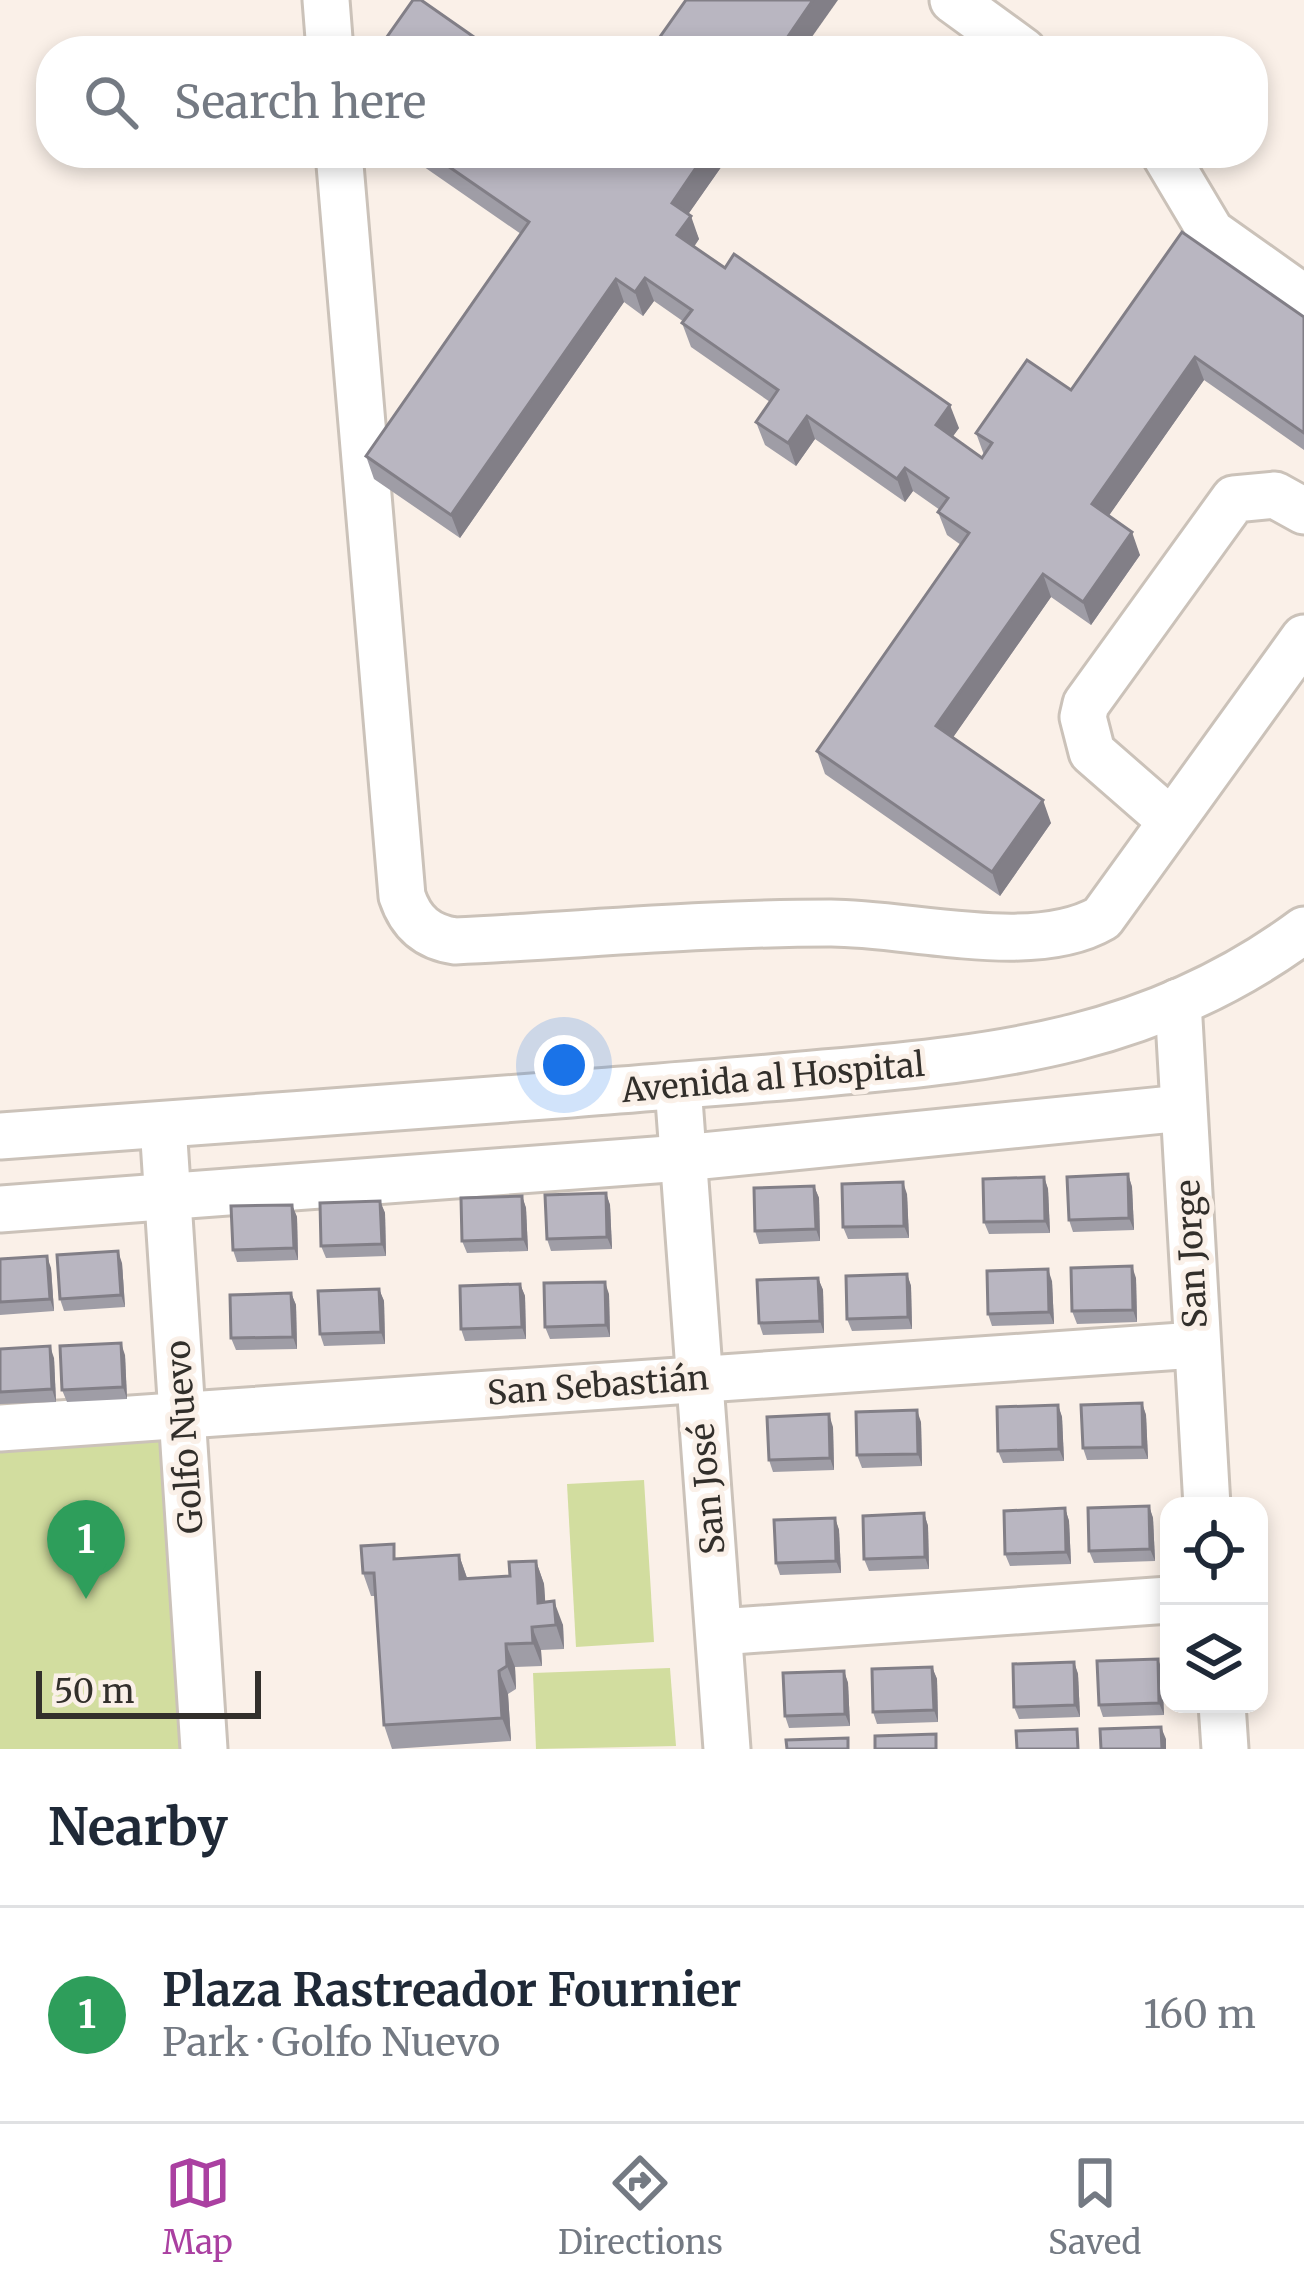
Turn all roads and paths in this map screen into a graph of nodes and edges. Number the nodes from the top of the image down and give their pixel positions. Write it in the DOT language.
graph roads {
  1 [pos="326,0"];
  2 [pos="952,0"];
  3 [pos="329,36"];
  4 [pos="1002,36"];
  5 [pos="339,168"];
  6 [pos="1173,168"];
  7 [pos="1304,298"];
  8 [pos="1304,511"];
  9 [pos="1304,638"];
  10 [pos="1172,821"];
  11 [pos="1304,930"];
  12 [pos="1178,1002"];
  13 [pos="678,1086"];
  14 [pos="1183,1108"];
  15 [pos="163,1125"];
  16 [pos="0,1136"];
  17 [pos="682,1158"];
  18 [pos="168,1197"];
  19 [pos="0,1209"];
  20 [pos="1196,1346"];
  21 [pos="698,1379"];
  22 [pos="183,1413"];
  23 [pos="0,1428"];
  24 [pos="1206,1497"];
  25 [pos="1160,1601"];
  26 [pos="718,1632"];
  27 [pos="1223,1713"];
  28 [pos="205,1749"];
  29 [pos="727,1749"];
  30 [pos="1225,1749"];
  1 -- 3 [label="street"];
  2 -- 4 [label="street"];
  5 -- 10 [label="street"];
  6 -- 7 [label="street"];
  8 -- 10 [label="street"];
  9 -- 10 [label="street"];
  11 -- 12 [label="street, Avenida al Hospital"];
  12 -- 13 [label="street, Avenida al Hospital"];
  12 -- 14 [label="street, San Jorge"];
  13 -- 15 [label="street, Avenida al Hospital"];
  13 -- 17 [label="street, San José"];
  14 -- 17 [label="street"];
  14 -- 20 [label="street, San Jorge"];
  15 -- 16 [label="street, Avenida al Hospital"];
  15 -- 18 [label="street, Golfo Nuevo"];
  17 -- 18 [label="street"];
  17 -- 21 [label="street, San José"];
  18 -- 19 [label="street"];
  18 -- 22 [label="street, Golfo Nuevo"];
  20 -- 21 [label="street, San Sebastián"];
  20 -- 24 [label="street, San Jorge"];
  21 -- 22 [label="street, San Sebastián"];
  21 -- 26 [label="street, San José"];
  22 -- 23 [label="street, San Sebastián"];
  22 -- 28 [label="street, Golfo Nuevo"];
  25 -- 26 [label="street"];
  26 -- 29 [label="street, San José"];
  27 -- 30 [label="street"];
}
